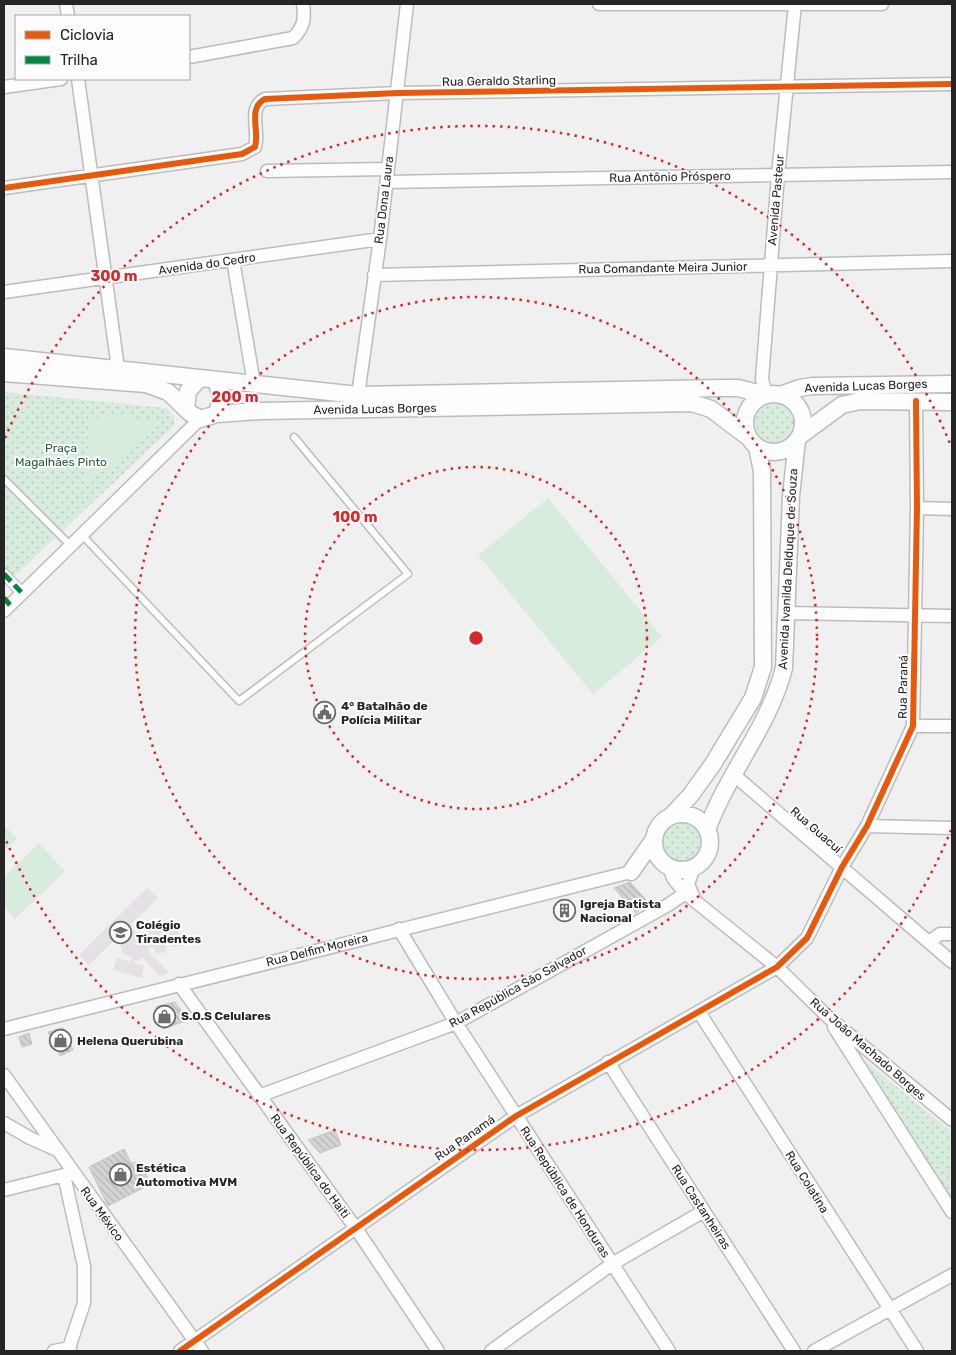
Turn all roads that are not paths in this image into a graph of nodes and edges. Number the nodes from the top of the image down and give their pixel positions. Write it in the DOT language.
graph roads {
  1 [pos="303,4"];
  2 [pos="407,4"];
  3 [pos="599,4"];
  4 [pos="795,4"];
  5 [pos="882,4"];
  6 [pos="190,58"];
  7 [pos="54,80"];
  8 [pos="78,80"];
  9 [pos="952,84"];
  10 [pos="4,87"];
  11 [pos="787,88"];
  12 [pos="398,93"];
  13 [pos="388,168"];
  14 [pos="267,171"];
  15 [pos="952,172"];
  16 [pos="92,174"];
  17 [pos="778,175"];
  18 [pos="387,182"];
  19 [pos="4,188"];
  20 [pos="380,239"];
  21 [pos="233,260"];
  22 [pos="952,261"];
  23 [pos="770,265"];
  24 [pos="374,275"];
  25 [pos="106,278"];
  26 [pos="4,292"];
  27 [pos="4,357"];
  28 [pos="118,368"];
  29 [pos="4,373"];
  30 [pos="208,379"];
  31 [pos="254,384"];
  32 [pos="952,384"];
  33 [pos="358,395"];
  34 [pos="773,395"];
  35 [pos="916,400"];
  36 [pos="952,402"];
  37 [pos="186,409"];
  38 [pos="217,414"];
  39 [pos="200,419"];
  40 [pos="294,437"];
  41 [pos="799,437"];
  42 [pos="753,442"];
  43 [pos="4,479"];
  44 [pos="918,508"];
  45 [pos="952,509"];
  46 [pos="82,535"];
  47 [pos="71,546"];
  48 [pos="4,574"];
  49 [pos="22,593"];
  50 [pos="6,605"];
  51 [pos="787,613"];
  52 [pos="915,615"];
  53 [pos="952,616"];
  54 [pos="913,726"];
  55 [pos="952,726"];
  56 [pos="734,774"];
  57 [pos="671,816"];
  58 [pos="866,826"];
  59 [pos="952,828"];
  60 [pos="707,830"];
  61 [pos="654,839"];
  62 [pos="668,866"];
  63 [pos="694,867"];
  64 [pos="842,867"];
  65 [pos="631,872"];
  66 [pos="690,894"];
  67 [pos="399,930"];
  68 [pos="952,934"];
  69 [pos="929,942"];
  70 [pos="952,962"];
  71 [pos="778,967"];
  72 [pos="179,984"];
  73 [pos="699,1012"];
  74 [pos="828,1017"];
  75 [pos="456,1023"];
  76 [pos="4,1029"];
  77 [pos="608,1062"];
  78 [pos="4,1075"];
  79 [pos="259,1096"];
  80 [pos="516,1116"];
  81 [pos="952,1120"];
  82 [pos="4,1123"];
  83 [pos="57,1150"];
  84 [pos="68,1174"];
  85 [pos="4,1190"];
  86 [pos="704,1211"];
  87 [pos="952,1212"];
  88 [pos="357,1230"];
  89 [pos="612,1264"];
  90 [pos="952,1275"];
  91 [pos="888,1309"];
  92 [pos="198,1346"];
  93 [pos="69,1350"];
  94 [pos="54,1351"];
  95 [pos="180,1351"];
  96 [pos="438,1351"];
  97 [pos="490,1351"];
  98 [pos="669,1351"];
  99 [pos="794,1351"];
  100 [pos="814,1351"];
  101 [pos="917,1351"];
  1 -- 6 [label="street"];
  2 -- 12 [label="street, Rua Dona Laura"];
  3 -- 4 [label="street"];
  4 -- 5 [label="street"];
  4 -- 11 [label="street, Avenida Pasteur"];
  7 -- 10 [label="street"];
  8 -- 16 [label="street"];
  9 -- 11 [label="street, Rua Geraldo Starling"];
  11 -- 12 [label="street, Rua Geraldo Starling"];
  11 -- 17 [label="street, Avenida Pasteur"];
  12 -- 13 [label="street, Rua Dona Laura"];
  12 -- 16 [label="street, Rua Geraldo Starling"];
  13 -- 14 [label="street"];
  13 -- 18 [label="street, Rua Dona Laura"];
  15 -- 17 [label="street, Rua Antônio Próspero"];
  16 -- 19 [label="street"];
  16 -- 25 [label="street"];
  17 -- 18 [label="street, Rua Antônio Próspero"];
  17 -- 23 [label="street, Avenida Pasteur"];
  18 -- 20 [label="street, Rua Dona Laura"];
  20 -- 21 [label="street, Avenida do Cedro"];
  20 -- 24 [label="street, Rua Dona Laura"];
  21 -- 25 [label="street, Avenida do Cedro"];
  21 -- 31 [label="street"];
  22 -- 23 [label="street, Rua Comandante Meira Junior"];
  23 -- 24 [label="street, Rua Comandante Meira Junior"];
  23 -- 34 [label="street, Avenida Pasteur"];
  24 -- 33 [label="street, Rua Dona Laura"];
  25 -- 26 [label="street, Avenida do Cedro"];
  25 -- 28 [label="street"];
  27 -- 28 [label="street, Avenida Lucas Borges"];
  28 -- 30 [label="street, Avenida Lucas Borges"];
  29 -- 37 [label="street"];
  30 -- 31 [label="street, Avenida Lucas Borges"];
  30 -- 37 [label="street"];
  30 -- 38 [label="street"];
  31 -- 33 [label="street, Avenida Lucas Borges"];
  32 -- 34 [label="street, Avenida Lucas Borges"];
  33 -- 34 [label="street, Avenida Lucas Borges"];
  34 -- 41 [label="street"];
  34 -- 42 [label="street"];
  35 -- 36 [label="street, Avenida Lucas Borges"];
  35 -- 41 [label="street, Avenida Lucas Borges"];
  35 -- 44 [label="street, Rua Paraná"];
  37 -- 39 [label="street"];
  38 -- 39 [label="street, Avenida Lucas Borges"];
  38 -- 42 [label="street, Avenida Lucas Borges"];
  39 -- 46 [label="street"];
  40 -- 46 [label="lane"];
  41 -- 42 [label="street"];
  41 -- 51 [label="street, Avenida Ivanilda Delduque de Souza"];
  42 -- 57 [label="street, Avenida Ivanilda Delduque de Souza"];
  43 -- 47 [label="lane"];
  44 -- 45 [label="street"];
  44 -- 52 [label="street, Rua Paraná"];
  46 -- 47 [label="street"];
  47 -- 49 [label="street"];
  48 -- 49 [label="street"];
  49 -- 50 [label="street"];
  51 -- 52 [label="street"];
  51 -- 56 [label="street, Avenida Ivanilda Delduque de Souza"];
  52 -- 53 [label="street"];
  52 -- 54 [label="street, Rua Paraná"];
  54 -- 55 [label="street"];
  54 -- 58 [label="street, Rua Paraná"];
  56 -- 60 [label="street, Avenida Ivanilda Delduque de Souza"];
  56 -- 64 [label="street, Rua Guacuí"];
  57 -- 60 [label="street"];
  57 -- 61 [label="street"];
  58 -- 59 [label="street"];
  58 -- 64 [label="street, Rua Paraná"];
  60 -- 63 [label="street"];
  61 -- 62 [label="street"];
  61 -- 65 [label="street"];
  62 -- 63 [label="street"];
  62 -- 65 [label="street"];
  62 -- 66 [label="street, Rua João Machado Borges"];
  63 -- 66 [label="street"];
  64 -- 69 [label="street, Rua Guacuí"];
  64 -- 71 [label="street, Rua Paraná"];
  65 -- 67 [label="street, Rua Delfim Moreira"];
  66 -- 71 [label="street, Rua João Machado Borges"];
  66 -- 75 [label="street, Rua República São Salvador"];
  67 -- 72 [label="street, Rua Delfim Moreira"];
  67 -- 75 [label="street, Rua República de Honduras"];
  68 -- 69 [label="street"];
  69 -- 70 [label="street, Rua Guacuí"];
  71 -- 73 [label="street, Rua Panamá"];
  71 -- 74 [label="street, Rua João Machado Borges"];
  72 -- 76 [label="street, Rua Delfim Moreira"];
  72 -- 79 [label="street, Rua República do Haiti"];
  73 -- 77 [label="street, Rua Panamá"];
  73 -- 91 [label="street, Rua Colatina"];
  74 -- 81 [label="street, Rua João Machado Borges"];
  74 -- 87 [label="street"];
  75 -- 79 [label="street, Rua República São Salvador"];
  75 -- 80 [label="street, Rua República de Honduras"];
  77 -- 80 [label="street, Rua Panamá"];
  77 -- 86 [label="street, Rua Castanheiras"];
  78 -- 83 [label="street, Rua México"];
  79 -- 88 [label="street, Rua República do Haiti"];
  80 -- 88 [label="street, Rua Panamá"];
  80 -- 89 [label="street, Rua República de Honduras"];
  82 -- 83 [label="street"];
  83 -- 84 [label="street, Rua México"];
  84 -- 85 [label="street"];
  84 -- 92 [label="street, Rua México"];
  84 -- 93 [label="street"];
  86 -- 89 [label="street"];
  86 -- 99 [label="street, Rua Castanheiras"];
  88 -- 92 [label="street, Rua Panamá"];
  88 -- 96 [label="street, Rua República do Haiti"];
  89 -- 97 [label="street"];
  89 -- 98 [label="street, Rua República de Honduras"];
  90 -- 91 [label="street"];
  91 -- 100 [label="street"];
  91 -- 101 [label="street, Rua Colatina"];
  92 -- 95 [label="street, Rua Panamá"];
  93 -- 94 [label="street"];
}
